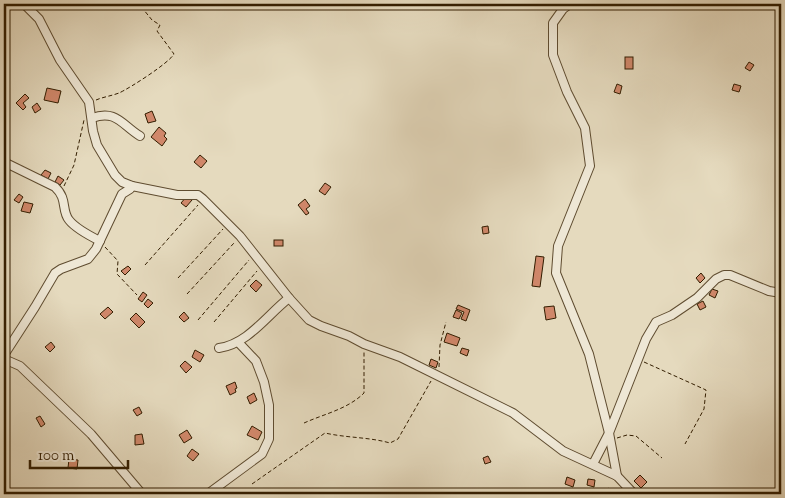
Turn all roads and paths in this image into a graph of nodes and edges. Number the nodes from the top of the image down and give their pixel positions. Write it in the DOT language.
graph roads {
  1 [pos="24,4"];
  2 [pos="139,4"];
  3 [pos="570,4"];
  4 [pos="89,102"];
  5 [pos="88,119"];
  6 [pos="140,136"];
  7 [pos="4,162"];
  8 [pos="132,186"];
  9 [pos="61,192"];
  10 [pos="203,199"];
  11 [pos="227,224"];
  12 [pos="240,236"];
  13 [pos="100,241"];
  14 [pos="255,254"];
  15 [pos="262,264"];
  16 [pos="145,265"];
  17 [pos="178,278"];
  18 [pos="781,293"];
  19 [pos="187,294"];
  20 [pos="137,295"];
  21 [pos="289,298"];
  22 [pos="198,320"];
  23 [pos="214,322"];
  24 [pos="446,322"];
  25 [pos="238,342"];
  26 [pos="364,344"];
  27 [pos="219,348"];
  28 [pos="4,357"];
  29 [pos="639,360"];
  30 [pos="437,375"];
  31 [pos="304,423"];
  32 [pos="610,437"];
  33 [pos="685,444"];
  34 [pos="662,458"];
  35 [pos="593,464"];
  36 [pos="617,476"];
  37 [pos="252,484"];
  38 [pos="142,494"];
  39 [pos="209,494"];
  40 [pos="634,494"];
  1 -- 4 [label="street"];
  2 -- 4 [label="path"];
  3 -- 32 [label="street"];
  4 -- 5 [label="street"];
  5 -- 6 [label="street"];
  5 -- 8 [label="street"];
  5 -- 9 [label="path"];
  7 -- 9 [label="street"];
  8 -- 10 [label="street"];
  8 -- 13 [label="street"];
  9 -- 13 [label="street"];
  10 -- 11 [label="street"];
  10 -- 16 [label="path"];
  11 -- 12 [label="street"];
  11 -- 17 [label="path"];
  12 -- 14 [label="street"];
  12 -- 19 [label="path"];
  13 -- 20 [label="path"];
  13 -- 28 [label="street"];
  14 -- 15 [label="street"];
  14 -- 22 [label="path"];
  15 -- 21 [label="street"];
  15 -- 23 [label="path"];
  18 -- 29 [label="street"];
  21 -- 25 [label="street"];
  21 -- 26 [label="street"];
  24 -- 30 [label="path"];
  25 -- 27 [label="street"];
  25 -- 39 [label="street"];
  26 -- 30 [label="street"];
  26 -- 31 [label="path"];
  28 -- 38 [label="street"];
  29 -- 32 [label="street"];
  29 -- 33 [label="path"];
  30 -- 35 [label="street"];
  30 -- 37 [label="path"];
  32 -- 34 [label="path"];
  32 -- 35 [label="street"];
  32 -- 36 [label="street"];
  35 -- 36 [label="street"];
  36 -- 40 [label="street"];
}
